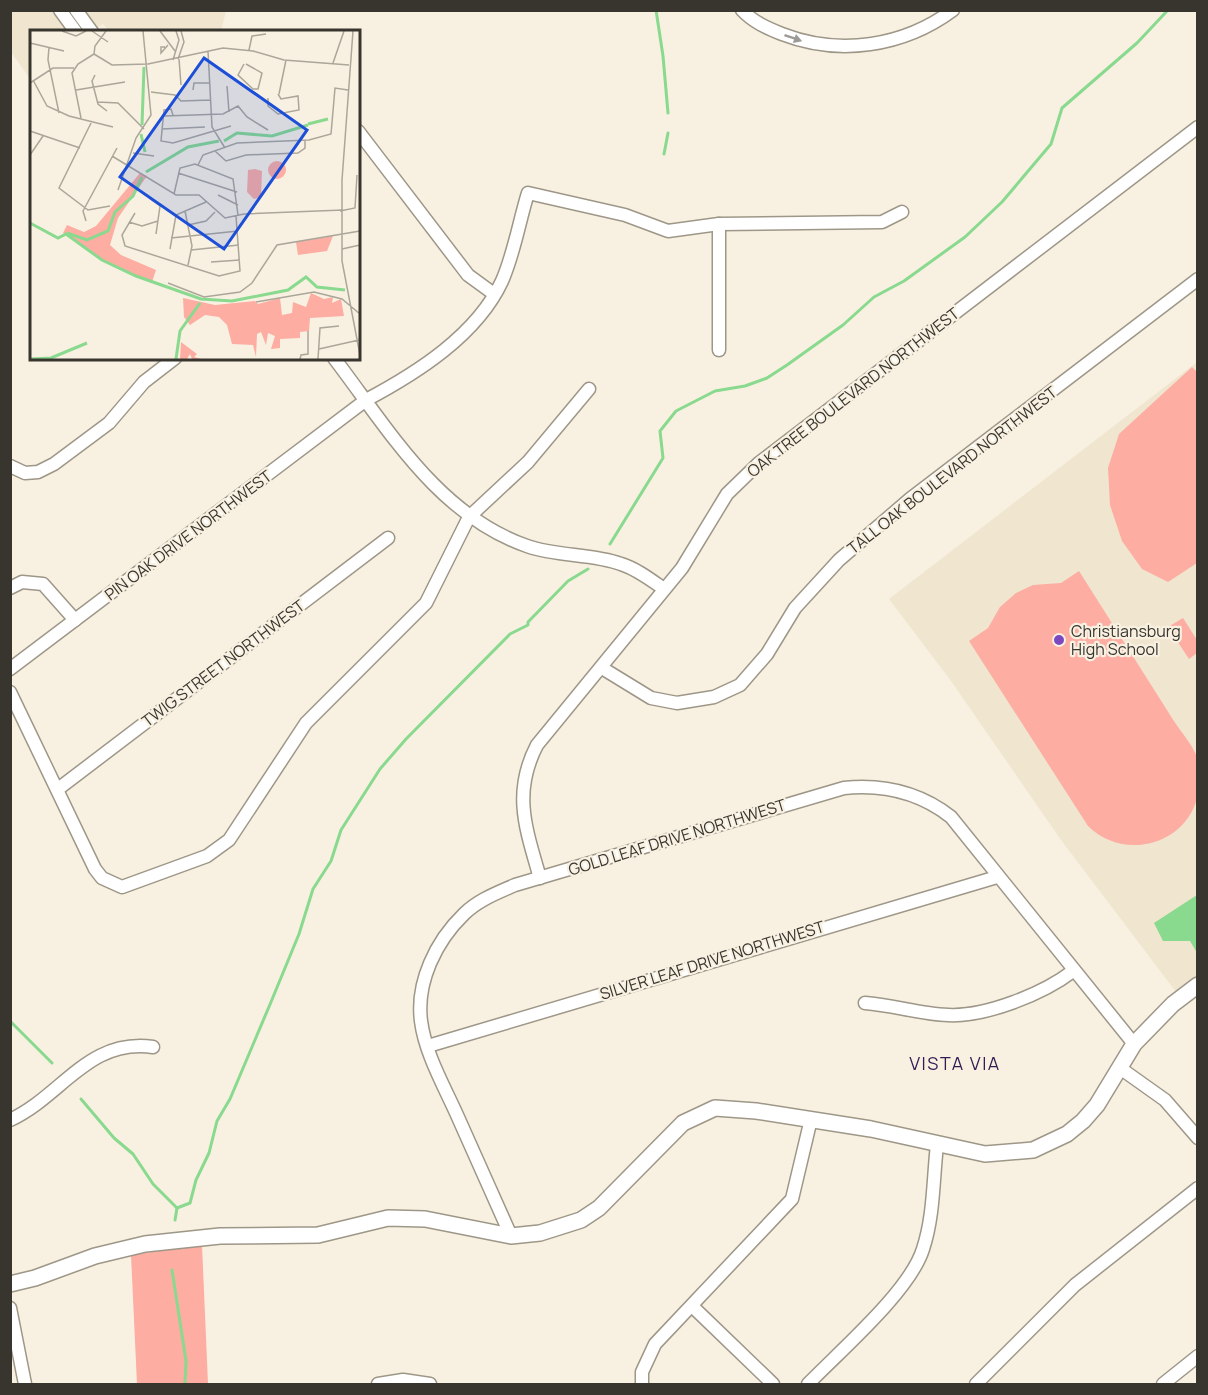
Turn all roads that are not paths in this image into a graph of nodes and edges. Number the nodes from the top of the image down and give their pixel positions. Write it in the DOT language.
graph roads {
  1 [pos="60,10"];
  2 [pos="76,10"];
  3 [pos="742,10"];
  4 [pos="953,10"];
  5 [pos="75,30"];
  6 [pos="91,30"];
  7 [pos="1197,127"];
  8 [pos="360,134"];
  9 [pos="902,212"];
  10 [pos="719,224"];
  11 [pos="1197,279"];
  12 [pos="494,294"];
  13 [pos="718,350"];
  14 [pos="172,360"];
  15 [pos="336,360"];
  16 [pos="589,389"];
  17 [pos="366,400"];
  18 [pos="10,466"];
  19 [pos="469,517"];
  20 [pos="388,538"];
  21 [pos="10,588"];
  22 [pos="664,589"];
  23 [pos="75,620"];
  24 [pos="10,669"];
  25 [pos="602,669"];
  26 [pos="10,692"];
  27 [pos="58,789"];
  28 [pos="997,876"];
  29 [pos="540,878"];
  30 [pos="1073,971"];
  31 [pos="1197,985"];
  32 [pos="865,1003"];
  33 [pos="1134,1044"];
  34 [pos="428,1046"];
  35 [pos="153,1047"];
  36 [pos="1120,1068"];
  37 [pos="811,1119"];
  38 [pos="10,1120"];
  39 [pos="1197,1138"];
  40 [pos="937,1145"];
  41 [pos="1197,1188"];
  42 [pos="511,1236"];
  43 [pos="10,1284"];
  44 [pos="692,1306"];
  45 [pos="10,1308"];
  46 [pos="1197,1356"];
  47 [pos="25,1384"];
  48 [pos="378,1384"];
  49 [pos="430,1384"];
  50 [pos="642,1384"];
  51 [pos="773,1384"];
  52 [pos="808,1384"];
  53 [pos="976,1384"];
  54 [pos="1163,1384"];
  1 -- 5 [label="street"];
  2 -- 6 [label="street"];
  3 -- 4 [label="street, one-way"];
  7 -- 22 [label="street, OAK TREE BOULEVARD NORTHWEST"];
  8 -- 12 [label="street"];
  9 -- 10 [label="street"];
  10 -- 12 [label="street, PIN OAK DRIVE NORTHWEST"];
  10 -- 13 [label="street"];
  11 -- 25 [label="street, TALL OAK BOULEVARD NORTHWEST"];
  12 -- 17 [label="street, PIN OAK DRIVE NORTHWEST"];
  14 -- 18 [label="street"];
  15 -- 17 [label="street"];
  16 -- 19 [label="street"];
  17 -- 19 [label="street"];
  17 -- 23 [label="street, PIN OAK DRIVE NORTHWEST"];
  19 -- 22 [label="street"];
  19 -- 27 [label="street"];
  20 -- 27 [label="street, TWIG STREET NORTHWEST"];
  21 -- 23 [label="street"];
  22 -- 25 [label="street, OAK TREE BOULEVARD NORTHWEST"];
  23 -- 24 [label="street, PIN OAK DRIVE NORTHWEST"];
  25 -- 29 [label="street, OAK TREE BOULEVARD NORTHWEST"];
  26 -- 27 [label="street"];
  28 -- 29 [label="street, GOLD LEAF DRIVE NORTHWEST"];
  28 -- 30 [label="street, GOLD LEAF DRIVE NORTHWEST"];
  28 -- 34 [label="street, SILVER LEAF DRIVE NORTHWEST"];
  29 -- 34 [label="street, GOLD LEAF DRIVE NORTHWEST"];
  30 -- 32 [label="street"];
  30 -- 33 [label="street, GOLD LEAF DRIVE NORTHWEST"];
  31 -- 33 [label="street"];
  33 -- 36 [label="street"];
  34 -- 42 [label="street, GOLD LEAF DRIVE NORTHWEST"];
  35 -- 38 [label="street"];
  36 -- 39 [label="street"];
  36 -- 40 [label="street"];
  37 -- 40 [label="street"];
  37 -- 42 [label="street"];
  37 -- 44 [label="street"];
  40 -- 52 [label="street"];
  41 -- 53 [label="street"];
  42 -- 43 [label="street"];
  44 -- 50 [label="street"];
  44 -- 51 [label="street"];
  45 -- 47 [label="street"];
  46 -- 54 [label="street"];
  48 -- 49 [label="street"];
}
